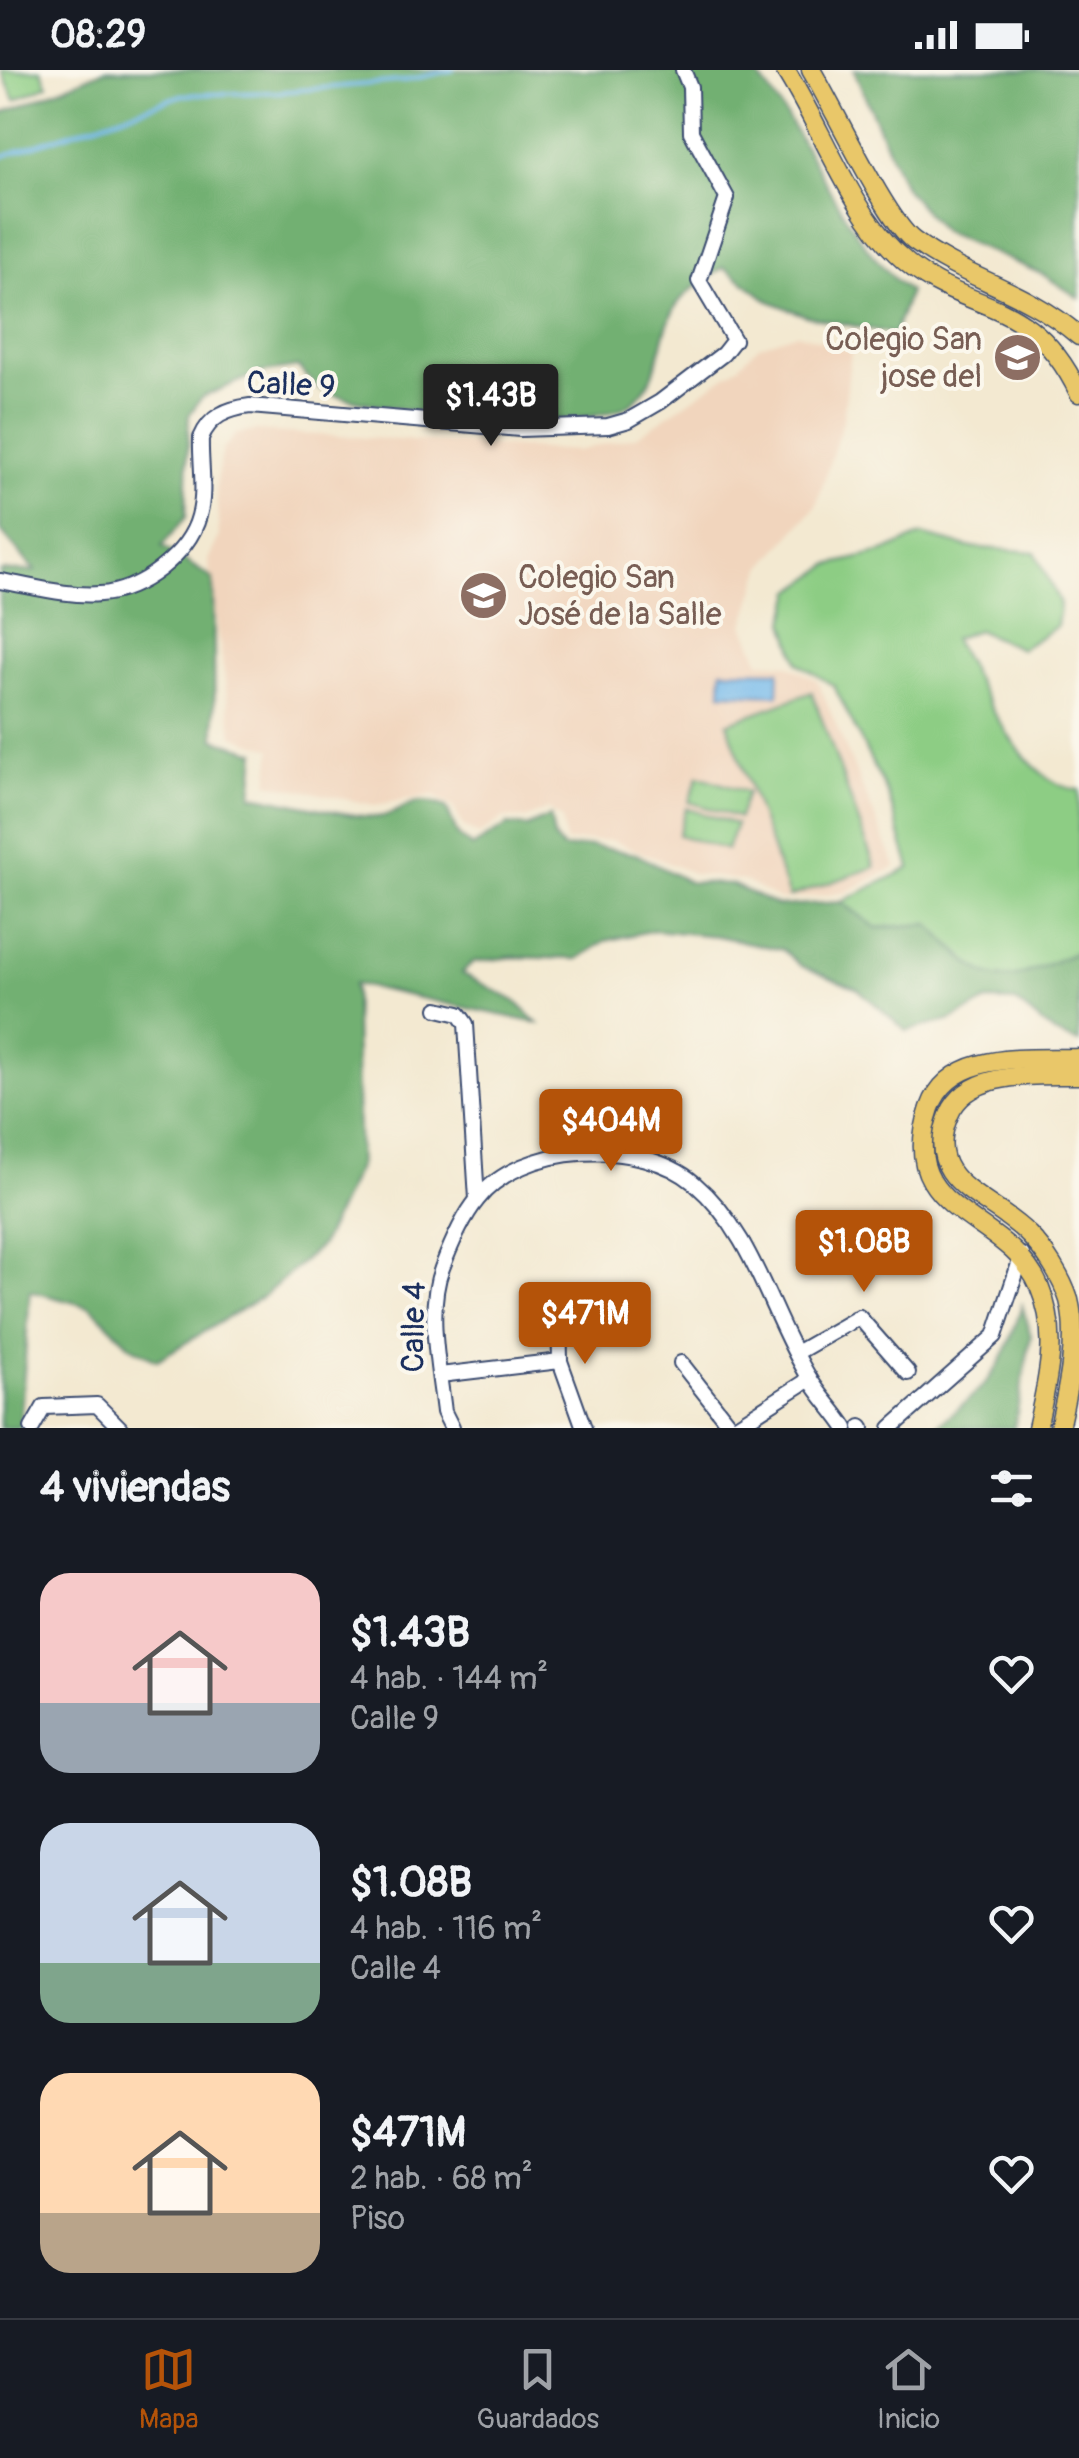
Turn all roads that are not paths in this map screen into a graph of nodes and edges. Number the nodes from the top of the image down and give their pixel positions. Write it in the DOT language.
graph roads {
  1 [pos="683,70"];
  2 [pos="785,70"];
  3 [pos="811,70"];
  4 [pos="1079,336"];
  5 [pos="1079,393"];
  6 [pos="0,582"];
  7 [pos="438,1008"];
  8 [pos="1079,1058"];
  9 [pos="1079,1075"];
  10 [pos="477,1199"];
  11 [pos="1022,1255"];
  12 [pos="559,1312"];
  13 [pos="796,1353"];
  14 [pos="560,1360"];
  15 [pos="681,1363"];
  16 [pos="908,1373"];
  17 [pos="440,1376"];
  18 [pos="810,1379"];
  19 [pos="1074,1389"];
  20 [pos="856,1427"];
  21 [pos="32,1428"];
  22 [pos="120,1428"];
  23 [pos="452,1428"];
  24 [pos="584,1428"];
  25 [pos="732,1428"];
  26 [pos="891,1428"];
  27 [pos="1037,1428"];
  28 [pos="1059,1428"];
  1 -- 6 [label="street, Calle 9"];
  2 -- 5 [label="main road"];
  3 -- 4 [label="main road"];
  7 -- 10 [label="street"];
  8 -- 11 [label="main road"];
  9 -- 19 [label="main road"];
  10 -- 13 [label="street, Calle 4"];
  10 -- 17 [label="street, Calle 4"];
  11 -- 26 [label="street"];
  11 -- 27 [label="main road"];
  12 -- 14 [label="street"];
  13 -- 16 [label="street"];
  13 -- 18 [label="street, Calle 4"];
  14 -- 17 [label="street"];
  14 -- 24 [label="street"];
  15 -- 25 [label="street"];
  17 -- 23 [label="street, Calle 4"];
  18 -- 20 [label="street, Calle 4"];
  18 -- 25 [label="street"];
  19 -- 28 [label="main road"];
  21 -- 22 [label="street"];
}
